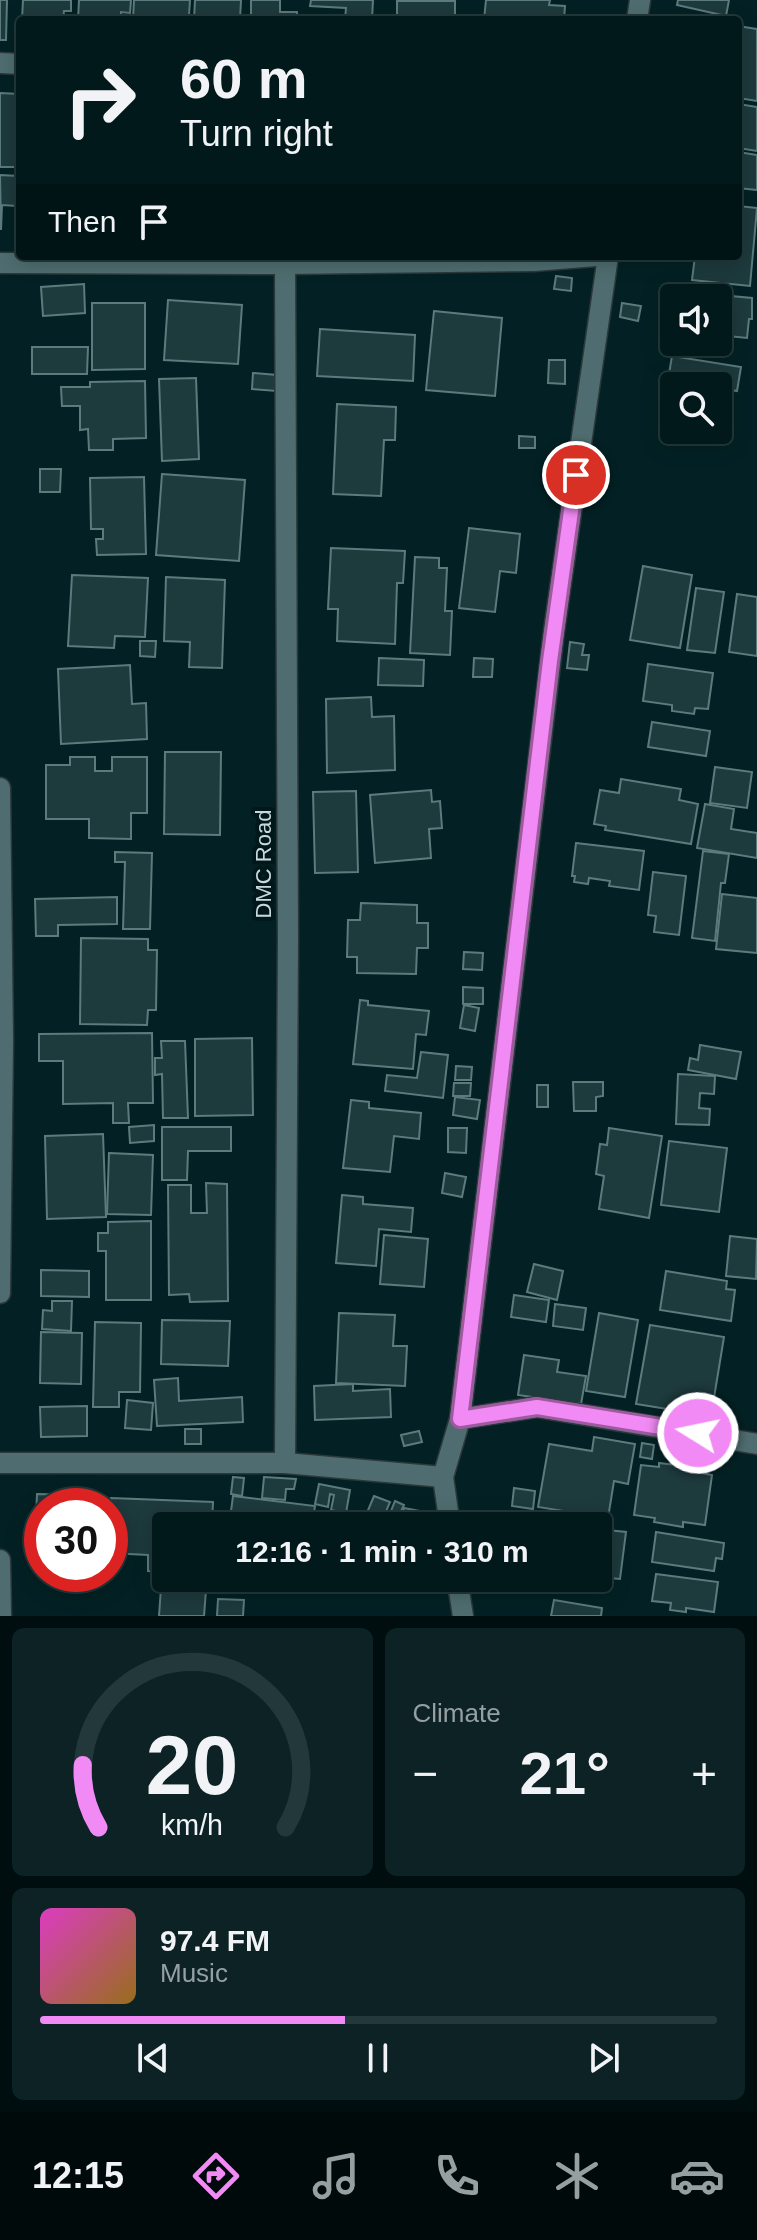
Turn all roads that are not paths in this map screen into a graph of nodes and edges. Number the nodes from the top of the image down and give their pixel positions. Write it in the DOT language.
graph roads {
  1 [pos="546,260"];
  2 [pos="607,260"];
  3 [pos="0,263"];
  4 [pos="285,264"];
  5 [pos="0,788"];
  6 [pos="0,1293"];
  7 [pos="460,1419"];
  8 [pos="757,1444"];
  9 [pos="0,1463"];
  10 [pos="285,1463"];
  11 [pos="443,1477"];
  12 [pos="448,1512"];
  13 [pos="0,1560"];
  14 [pos="459,1592"];
  15 [pos="1,1616"];
  16 [pos="463,1616"];
  1 -- 4 [label="street"];
  2 -- 7 [label="street"];
  3 -- 4 [label="street"];
  4 -- 10 [label="street, DMC Road"];
  5 -- 6 [label="street"];
  7 -- 8 [label="street"];
  7 -- 11 [label="street"];
  9 -- 10 [label="street"];
  10 -- 11 [label="street"];
  11 -- 12 [label="street"];
  13 -- 15 [label="street"];
  14 -- 16 [label="street"];
}
